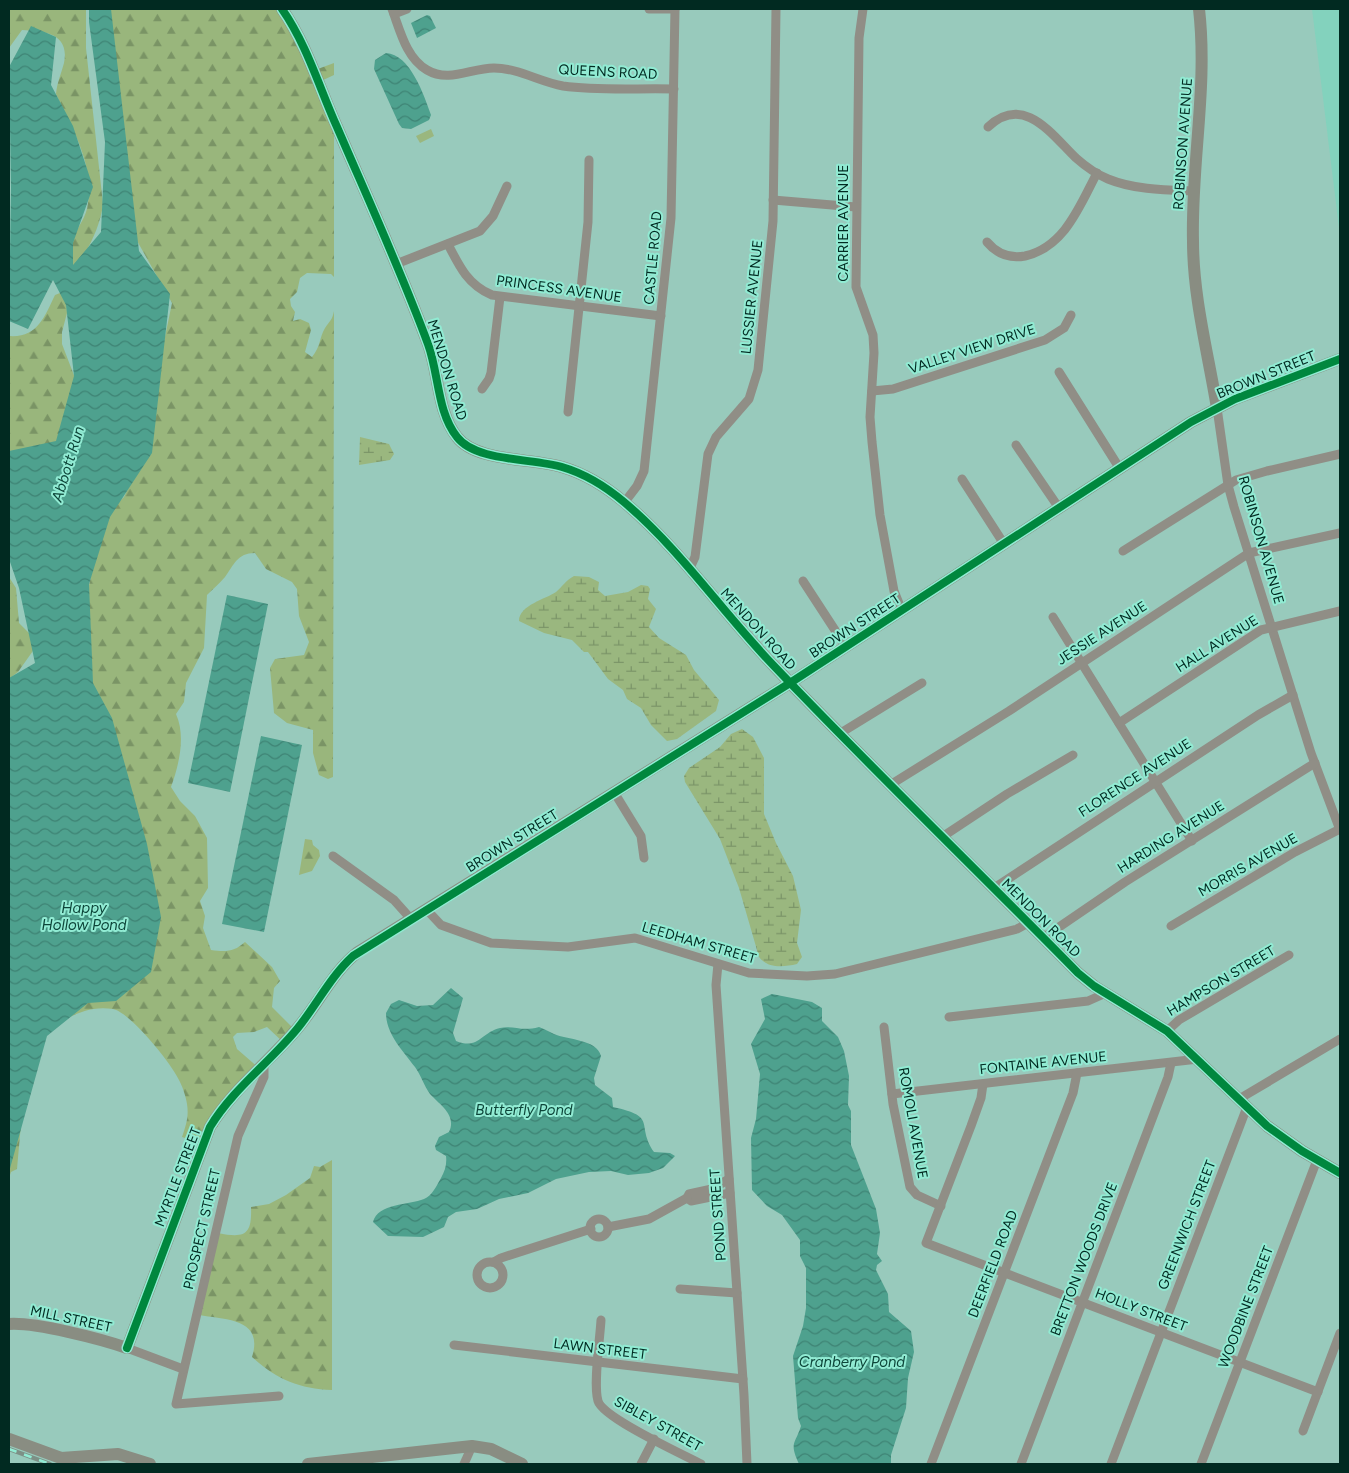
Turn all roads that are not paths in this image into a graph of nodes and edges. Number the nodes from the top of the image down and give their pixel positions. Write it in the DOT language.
graph roads {
  1 [pos="282,9"];
  2 [pos="407,9"];
  3 [pos="649,9"];
  4 [pos="675,9"];
  5 [pos="776,9"];
  6 [pos="863,9"];
  7 [pos="1199,9"];
  8 [pos="393,11"];
  9 [pos="674,89"];
  10 [pos="988,128"];
  11 [pos="589,160"];
  12 [pos="1097,173"];
  13 [pos="507,186"];
  14 [pos="1195,191"];
  15 [pos="773,200"];
  16 [pos="856,207"];
  17 [pos="987,242"];
  18 [pos="448,244"];
  19 [pos="396,264"];
  20 [pos="500,298"];
  21 [pos="579,307"];
  22 [pos="1071,315"];
  23 [pos="661,316"];
  24 [pos="1340,359"];
  25 [pos="1059,372"];
  26 [pos="482,389"];
  27 [pos="872,391"];
  28 [pos="1217,408"];
  29 [pos="568,412"];
  30 [pos="1016,445"];
  31 [pos="1340,454"];
  32 [pos="1120,469"];
  33 [pos="962,480"];
  34 [pos="1228,485"];
  35 [pos="624,503"];
  36 [pos="1059,508"];
  37 [pos="1340,533"];
  38 [pos="1004,544"];
  39 [pos="1123,551"];
  40 [pos="1249,553"];
  41 [pos="689,570"];
  42 [pos="803,581"];
  43 [pos="902,611"];
  44 [pos="1340,611"];
  45 [pos="1053,617"];
  46 [pos="1271,627"];
  47 [pos="846,647"];
  48 [pos="1080,663"];
  49 [pos="790,683"];
  50 [pos="922,683"];
  51 [pos="1293,695"];
  52 [pos="1119,723"];
  53 [pos="839,734"];
  54 [pos="1073,755"];
  55 [pos="1315,763"];
  56 [pos="1157,781"];
  57 [pos="890,785"];
  58 [pos="614,792"];
  59 [pos="1340,829"];
  60 [pos="942,837"];
  61 [pos="1192,841"];
  62 [pos="333,856"];
  63 [pos="644,858"];
  64 [pos="994,888"];
  65 [pos="426,909"];
  66 [pos="411,919"];
  67 [pos="1028,923"];
  68 [pos="1171,926"];
  69 [pos="1043,938"];
  70 [pos="1290,954"];
  71 [pos="718,964"];
  72 [pos="326,990"];
  73 [pos="1106,993"];
  74 [pos="949,1017"];
  75 [pos="884,1027"];
  76 [pos="1167,1031"];
  77 [pos="1340,1039"];
  78 [pos="1198,1059"];
  79 [pos="264,1063"];
  80 [pos="1171,1063"];
  81 [pos="1077,1073"];
  82 [pos="983,1084"];
  83 [pos="892,1094"];
  84 [pos="1243,1103"];
  85 [pos="1317,1160"];
  86 [pos="1340,1172"];
  87 [pos="729,1179"];
  88 [pos="730,1192"];
  89 [pos="687,1198"];
  90 [pos="940,1206"];
  91 [pos="494,1262"];
  92 [pos="1004,1273"];
  93 [pos="680,1289"];
  94 [pos="737,1293"];
  95 [pos="1083,1302"];
  96 [pos="601,1320"];
  97 [pos="9,1324"];
  98 [pos="1161,1332"];
  99 [pos="1340,1332"];
  100 [pos="454,1345"];
  101 [pos="127,1348"];
  102 [pos="1240,1362"];
  103 [pos="598,1363"];
  104 [pos="183,1369"];
  105 [pos="743,1379"];
  106 [pos="1318,1392"];
  107 [pos="279,1396"];
  108 [pos="1303,1432"];
  109 [pos="654,1439"];
  110 [pos="9,1440"];
  111 [pos="472,1446"];
  112 [pos="150,1464"];
  113 [pos="308,1464"];
  114 [pos="464,1464"];
  115 [pos="522,1464"];
  116 [pos="641,1464"];
  117 [pos="701,1464"];
  118 [pos="747,1464"];
  119 [pos="931,1464"];
  120 [pos="1021,1464"];
  121 [pos="1111,1464"];
  122 [pos="1201,1464"];
  1 -- 19 [label="street, MENDON ROAD"];
  2 -- 8 [label="street"];
  3 -- 4 [label="street"];
  4 -- 9 [label="street, CASTLE ROAD"];
  5 -- 15 [label="street, LUSSIER AVENUE"];
  6 -- 16 [label="street, CARRIER AVENUE"];
  7 -- 14 [label="street, ROBINSON AVENUE"];
  8 -- 9 [label="street, QUEENS ROAD"];
  9 -- 23 [label="street, CASTLE ROAD"];
  10 -- 12 [label="street"];
  11 -- 21 [label="street"];
  12 -- 14 [label="street"];
  12 -- 17 [label="street"];
  13 -- 18 [label="street"];
  14 -- 28 [label="street, ROBINSON AVENUE"];
  15 -- 16 [label="street"];
  15 -- 41 [label="street, LUSSIER AVENUE"];
  16 -- 27 [label="street, CARRIER AVENUE"];
  18 -- 19 [label="street"];
  18 -- 20 [label="street, PRINCESS AVENUE"];
  19 -- 35 [label="street, MENDON ROAD"];
  20 -- 21 [label="street, PRINCESS AVENUE"];
  20 -- 26 [label="street"];
  21 -- 23 [label="street, PRINCESS AVENUE"];
  21 -- 29 [label="street"];
  22 -- 27 [label="street, VALLEY VIEW DRIVE"];
  23 -- 35 [label="street, CASTLE ROAD"];
  24 -- 28 [label="street, BROWN STREET"];
  25 -- 32 [label="street"];
  27 -- 43 [label="street, CARRIER AVENUE"];
  28 -- 32 [label="street, BROWN STREET"];
  28 -- 34 [label="street, ROBINSON AVENUE"];
  30 -- 36 [label="street"];
  31 -- 34 [label="street"];
  32 -- 36 [label="street, BROWN STREET"];
  33 -- 38 [label="street"];
  34 -- 39 [label="street"];
  34 -- 40 [label="street, ROBINSON AVENUE"];
  35 -- 41 [label="street, MENDON ROAD"];
  36 -- 38 [label="street, BROWN STREET"];
  37 -- 40 [label="street, JESSIE AVENUE"];
  38 -- 43 [label="street, BROWN STREET"];
  40 -- 46 [label="street, ROBINSON AVENUE"];
  40 -- 48 [label="street, JESSIE AVENUE"];
  41 -- 49 [label="street, MENDON ROAD"];
  42 -- 47 [label="street"];
  43 -- 47 [label="street, BROWN STREET"];
  44 -- 46 [label="street, HALL AVENUE"];
  45 -- 48 [label="street"];
  46 -- 51 [label="street, ROBINSON AVENUE"];
  46 -- 52 [label="street, HALL AVENUE"];
  47 -- 49 [label="street, BROWN STREET"];
  48 -- 52 [label="street"];
  48 -- 57 [label="street, JESSIE AVENUE"];
  49 -- 53 [label="street, MENDON ROAD"];
  49 -- 58 [label="street, BROWN STREET"];
  50 -- 53 [label="street"];
  51 -- 55 [label="street, ROBINSON AVENUE"];
  51 -- 56 [label="street, FLORENCE AVENUE"];
  52 -- 56 [label="street"];
  53 -- 57 [label="street, MENDON ROAD"];
  54 -- 60 [label="street"];
  55 -- 59 [label="street, ROBINSON AVENUE"];
  55 -- 61 [label="street, HARDING AVENUE"];
  56 -- 61 [label="street"];
  56 -- 64 [label="street, FLORENCE AVENUE"];
  57 -- 60 [label="street, MENDON ROAD"];
  58 -- 63 [label="street"];
  58 -- 65 [label="street, BROWN STREET"];
  59 -- 68 [label="street, MORRIS AVENUE"];
  60 -- 64 [label="street, MENDON ROAD"];
  61 -- 69 [label="street, HARDING AVENUE"];
  62 -- 66 [label="street"];
  64 -- 67 [label="street, MENDON ROAD"];
  65 -- 66 [label="street, BROWN STREET"];
  65 -- 71 [label="street, LEEDHAM STREET"];
  66 -- 72 [label="street, BROWN STREET"];
  67 -- 69 [label="street, MENDON ROAD"];
  67 -- 71 [label="street, LEEDHAM STREET"];
  69 -- 73 [label="street, MENDON ROAD"];
  70 -- 76 [label="street, HAMPSON STREET"];
  71 -- 87 [label="street, POND STREET"];
  72 -- 79 [label="street, MYRTLE STREET"];
  73 -- 74 [label="street"];
  73 -- 76 [label="street, MENDON ROAD"];
  75 -- 83 [label="street, ROMOLI AVENUE"];
  76 -- 78 [label="street, MENDON ROAD"];
  77 -- 84 [label="street"];
  78 -- 80 [label="street, FONTAINE AVENUE"];
  78 -- 84 [label="street, MENDON ROAD"];
  79 -- 101 [label="street, MYRTLE STREET"];
  79 -- 104 [label="street, PROSPECT STREET"];
  80 -- 81 [label="street, FONTAINE AVENUE"];
  80 -- 95 [label="street, BRETTON WOODS DRIVE"];
  81 -- 82 [label="street, FONTAINE AVENUE"];
  81 -- 92 [label="street, DEERFIELD ROAD"];
  82 -- 83 [label="street, FONTAINE AVENUE"];
  82 -- 90 [label="street"];
  83 -- 90 [label="street, ROMOLI AVENUE"];
  84 -- 85 [label="street, MENDON ROAD"];
  84 -- 98 [label="street, GREENWICH STREET"];
  85 -- 86 [label="street, MENDON ROAD"];
  85 -- 102 [label="street, WOODBINE STREET"];
  87 -- 88 [label="street, POND STREET"];
  87 -- 89 [label="street"];
  88 -- 89 [label="street"];
  88 -- 94 [label="street, POND STREET"];
  89 -- 91 [label="street"];
  90 -- 92 [label="street, HOLLY STREET"];
  92 -- 95 [label="street, HOLLY STREET"];
  92 -- 119 [label="street, DEERFIELD ROAD"];
  93 -- 94 [label="street"];
  94 -- 105 [label="street, POND STREET"];
  95 -- 98 [label="street, HOLLY STREET"];
  95 -- 120 [label="street, BRETTON WOODS DRIVE"];
  96 -- 103 [label="street, SIBLEY STREET"];
  97 -- 101 [label="street, MILL STREET"];
  98 -- 102 [label="street, HOLLY STREET"];
  98 -- 121 [label="street, GREENWICH STREET"];
  99 -- 106 [label="street"];
  100 -- 103 [label="street, LAWN STREET"];
  101 -- 104 [label="street, MILL STREET"];
  102 -- 106 [label="street, HOLLY STREET"];
  102 -- 122 [label="street, WOODBINE STREET"];
  103 -- 105 [label="street, LAWN STREET"];
  103 -- 109 [label="street, SIBLEY STREET"];
  104 -- 107 [label="street, PROSPECT STREET"];
  105 -- 118 [label="street, POND STREET"];
  106 -- 108 [label="street"];
  109 -- 116 [label="street"];
  109 -- 117 [label="street, SIBLEY STREET"];
  110 -- 112 [label="street"];
  111 -- 113 [label="street"];
  111 -- 114 [label="street"];
  111 -- 115 [label="street"];
}
